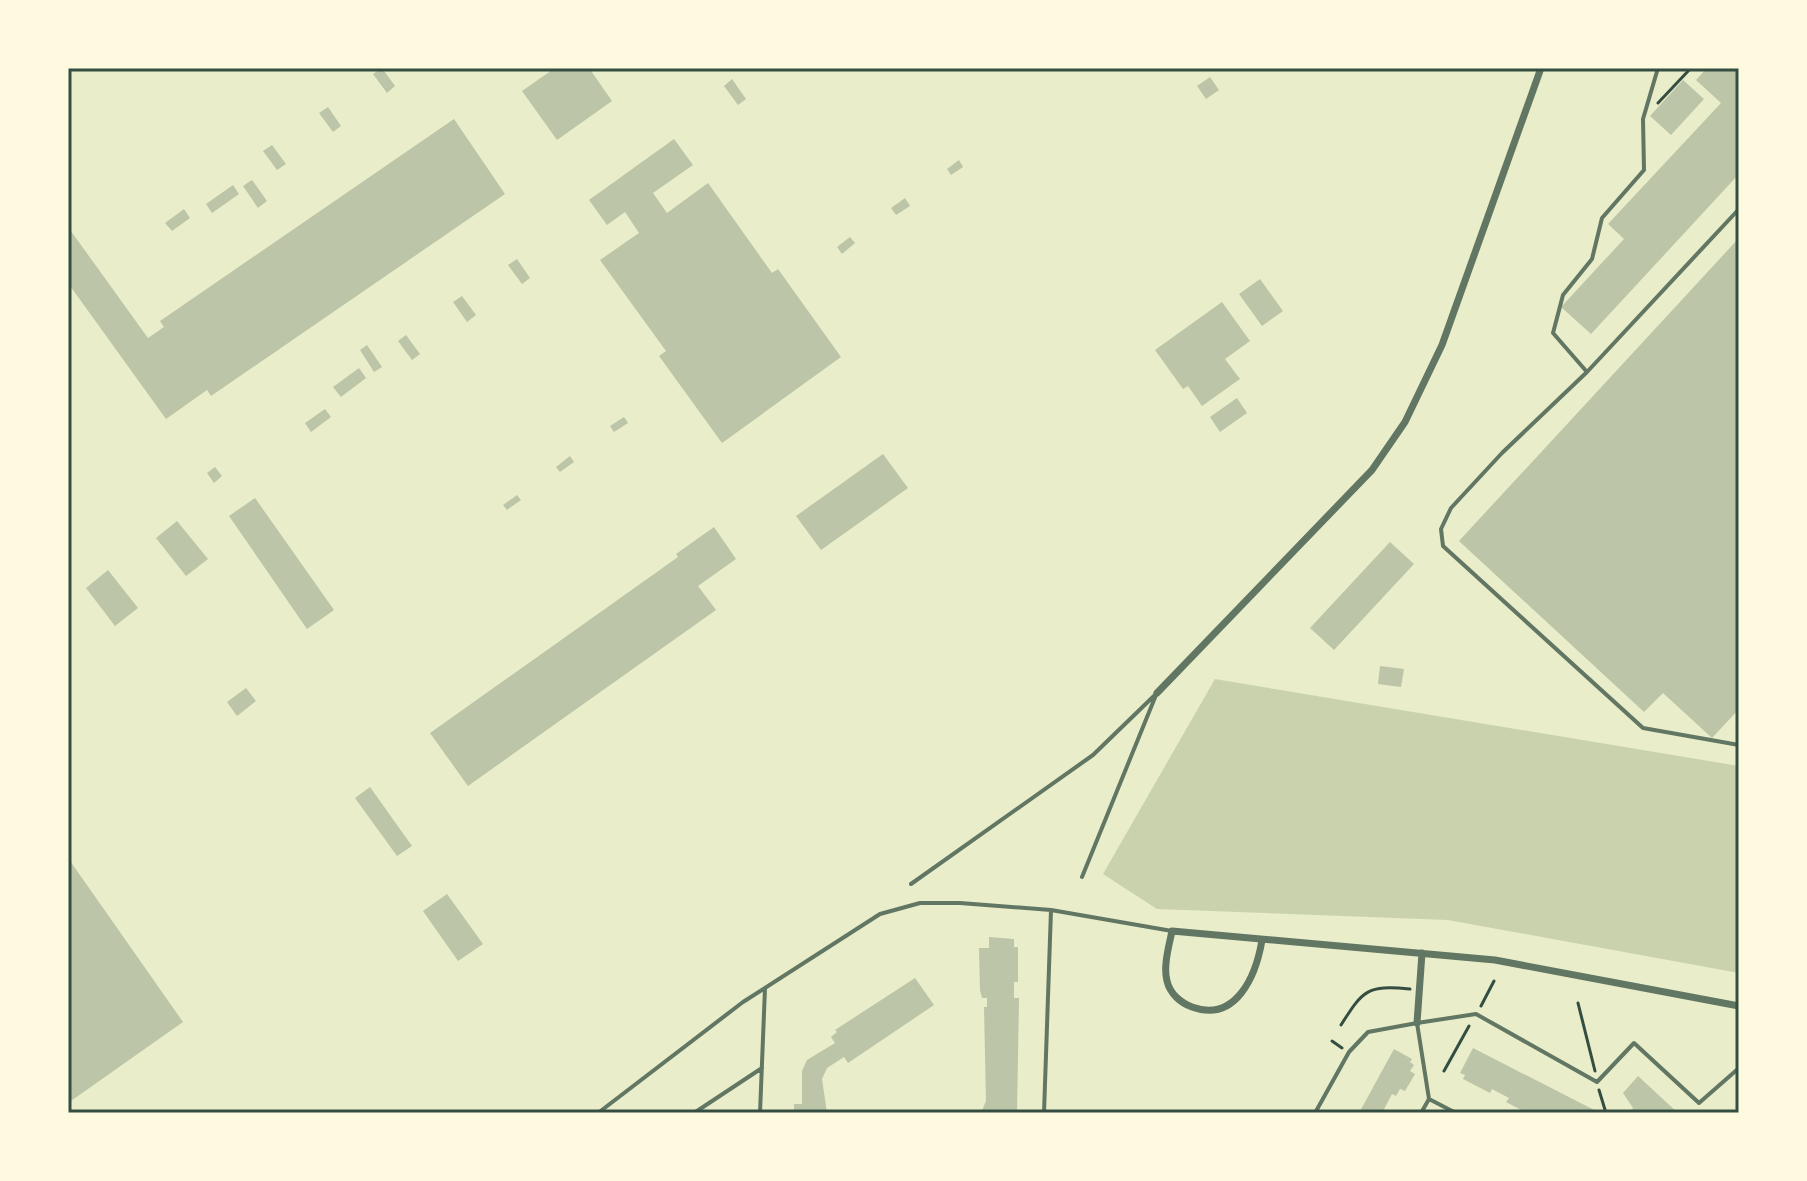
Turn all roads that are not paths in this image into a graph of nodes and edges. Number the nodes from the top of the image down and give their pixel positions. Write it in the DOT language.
graph roads {
  1 [pos="1541,68"];
  2 [pos="1658,68"];
  3 [pos="1739,209"];
  4 [pos="1587,372"];
  5 [pos="1157,693"];
  6 [pos="1739,745"];
  7 [pos="1082,877"];
  8 [pos="911,884"];
  9 [pos="1051,910"];
  10 [pos="1172,931"];
  11 [pos="1262,940"];
  12 [pos="1422,953"];
  13 [pos="765,988"];
  14 [pos="1739,1006"];
  15 [pos="1417,1023"];
  16 [pos="763,1067"];
  17 [pos="1739,1068"];
  18 [pos="1429,1099"];
  19 [pos="598,1113"];
  20 [pos="694,1113"];
  21 [pos="760,1113"];
  22 [pos="1044,1113"];
  23 [pos="1315,1113"];
  24 [pos="1421,1113"];
  25 [pos="1456,1113"];
  1 -- 5 [label="street"];
  2 -- 4 [label="lane"];
  3 -- 4 [label="lane"];
  4 -- 6 [label="lane"];
  5 -- 7 [label="lane"];
  5 -- 8 [label="lane"];
  9 -- 10 [label="lane"];
  9 -- 13 [label="lane"];
  9 -- 22 [label="lane"];
  10 -- 11 [label="street"];
  10 -- 11 [label="street"];
  11 -- 12 [label="street"];
  12 -- 14 [label="street"];
  12 -- 15 [label="street"];
  13 -- 16 [label="lane"];
  13 -- 19 [label="lane"];
  15 -- 17 [label="lane"];
  15 -- 18 [label="lane"];
  15 -- 23 [label="lane"];
  16 -- 20 [label="lane"];
  16 -- 21 [label="lane"];
  18 -- 24 [label="lane"];
  18 -- 25 [label="lane"];
}
